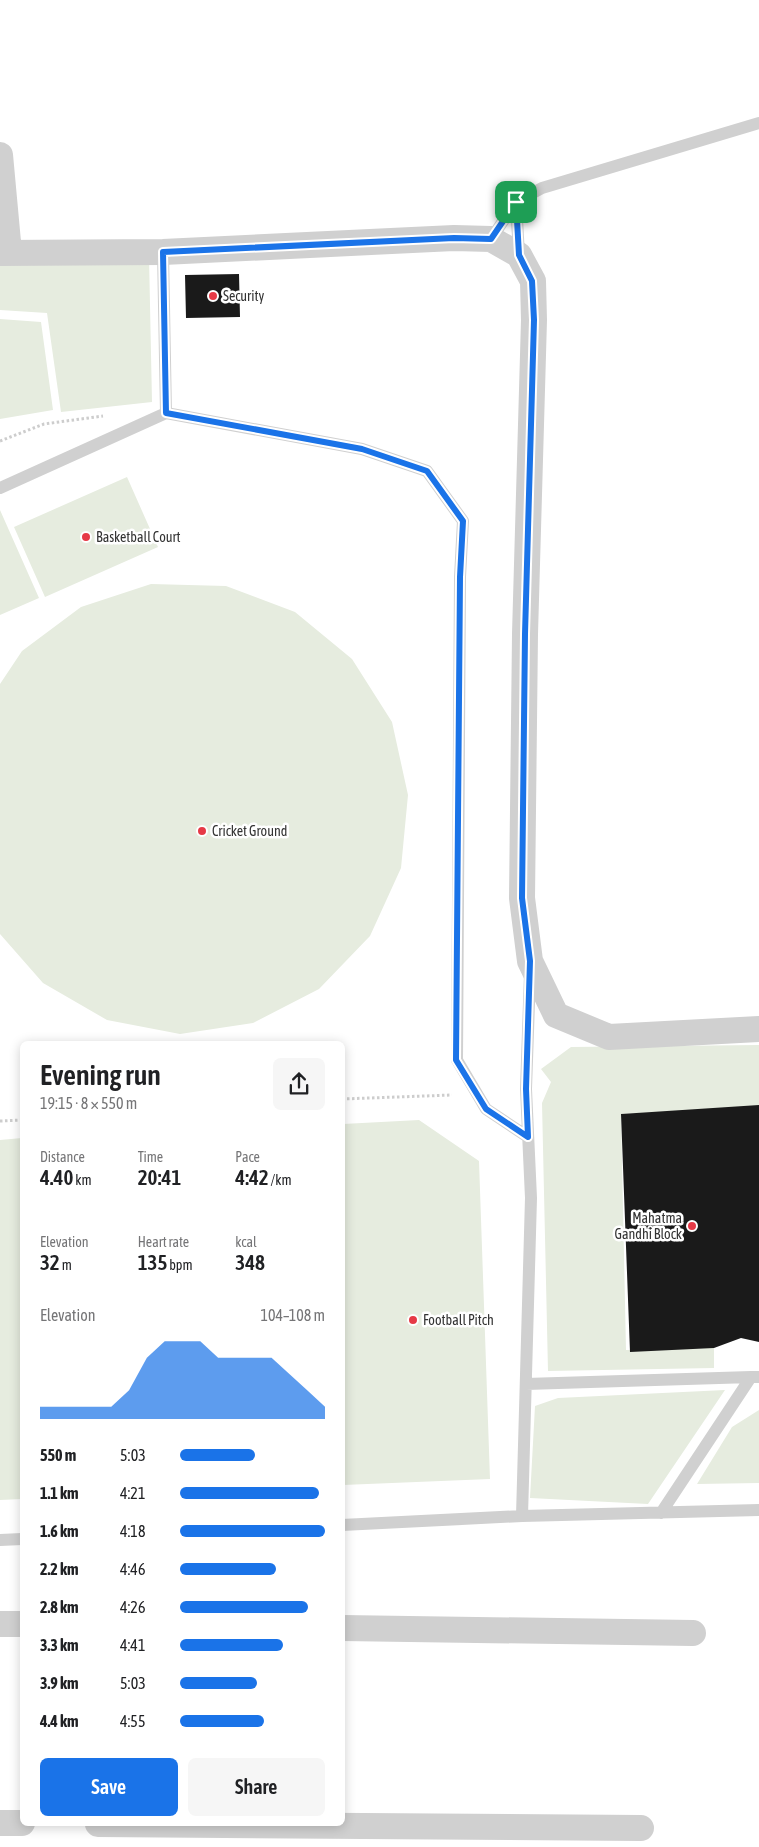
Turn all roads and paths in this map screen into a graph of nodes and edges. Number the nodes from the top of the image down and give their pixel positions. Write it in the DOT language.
graph roads {
  1 [pos="759,123"];
  2 [pos="0,155"];
  3 [pos="516,202"];
  4 [pos="491,239"];
  5 [pos="163,252"];
  6 [pos="4,253"];
  7 [pos="519,255"];
  8 [pos="166,413"];
  9 [pos="112,415"];
  10 [pos="0,441"];
  11 [pos="0,488"];
  12 [pos="530,961"];
  13 [pos="759,1029"];
  14 [pos="477,1094"];
  15 [pos="345,1099"];
  16 [pos="20,1120"];
  17 [pos="0,1121"];
  18 [pos="528,1137"];
  19 [pos="755,1377"];
  20 [pos="526,1384"];
  21 [pos="759,1510"];
  22 [pos="661,1513"];
  23 [pos="522,1516"];
  24 [pos="345,1525"];
  25 [pos="20,1539"];
  26 [pos="0,1540"];
  27 [pos="0,1624"];
  28 [pos="20,1624"];
  29 [pos="345,1628"];
  30 [pos="693,1633"];
  31 [pos="0,1823"];
  32 [pos="20,1823"];
  33 [pos="156,1826"];
  34 [pos="641,1828"];
  35 [pos="328,1832"];
  1 -- 3 [label="lane"];
  2 -- 6 [label="street"];
  3 -- 4 [label="lane"];
  3 -- 7 [label="lane"];
  4 -- 5 [label="street"];
  4 -- 7 [label="street"];
  5 -- 6 [label="street"];
  5 -- 8 [label="lane"];
  7 -- 12 [label="street"];
  8 -- 11 [label="lane"];
  8 -- 14 [label="lane"];
  9 -- 10 [label="path"];
  12 -- 13 [label="street"];
  12 -- 18 [label="lane"];
  14 -- 15 [label="path"];
  14 -- 18 [label="lane"];
  16 -- 17 [label="path"];
  18 -- 20 [label="lane"];
  19 -- 20 [label="lane"];
  19 -- 22 [label="lane"];
  20 -- 23 [label="lane"];
  21 -- 22 [label="lane"];
  22 -- 23 [label="lane"];
  23 -- 24 [label="lane"];
  25 -- 26 [label="lane"];
  27 -- 28 [label="street"];
  29 -- 30 [label="street"];
  31 -- 32 [label="street"];
  33 -- 35 [label="street"];
  34 -- 35 [label="street"];
}
